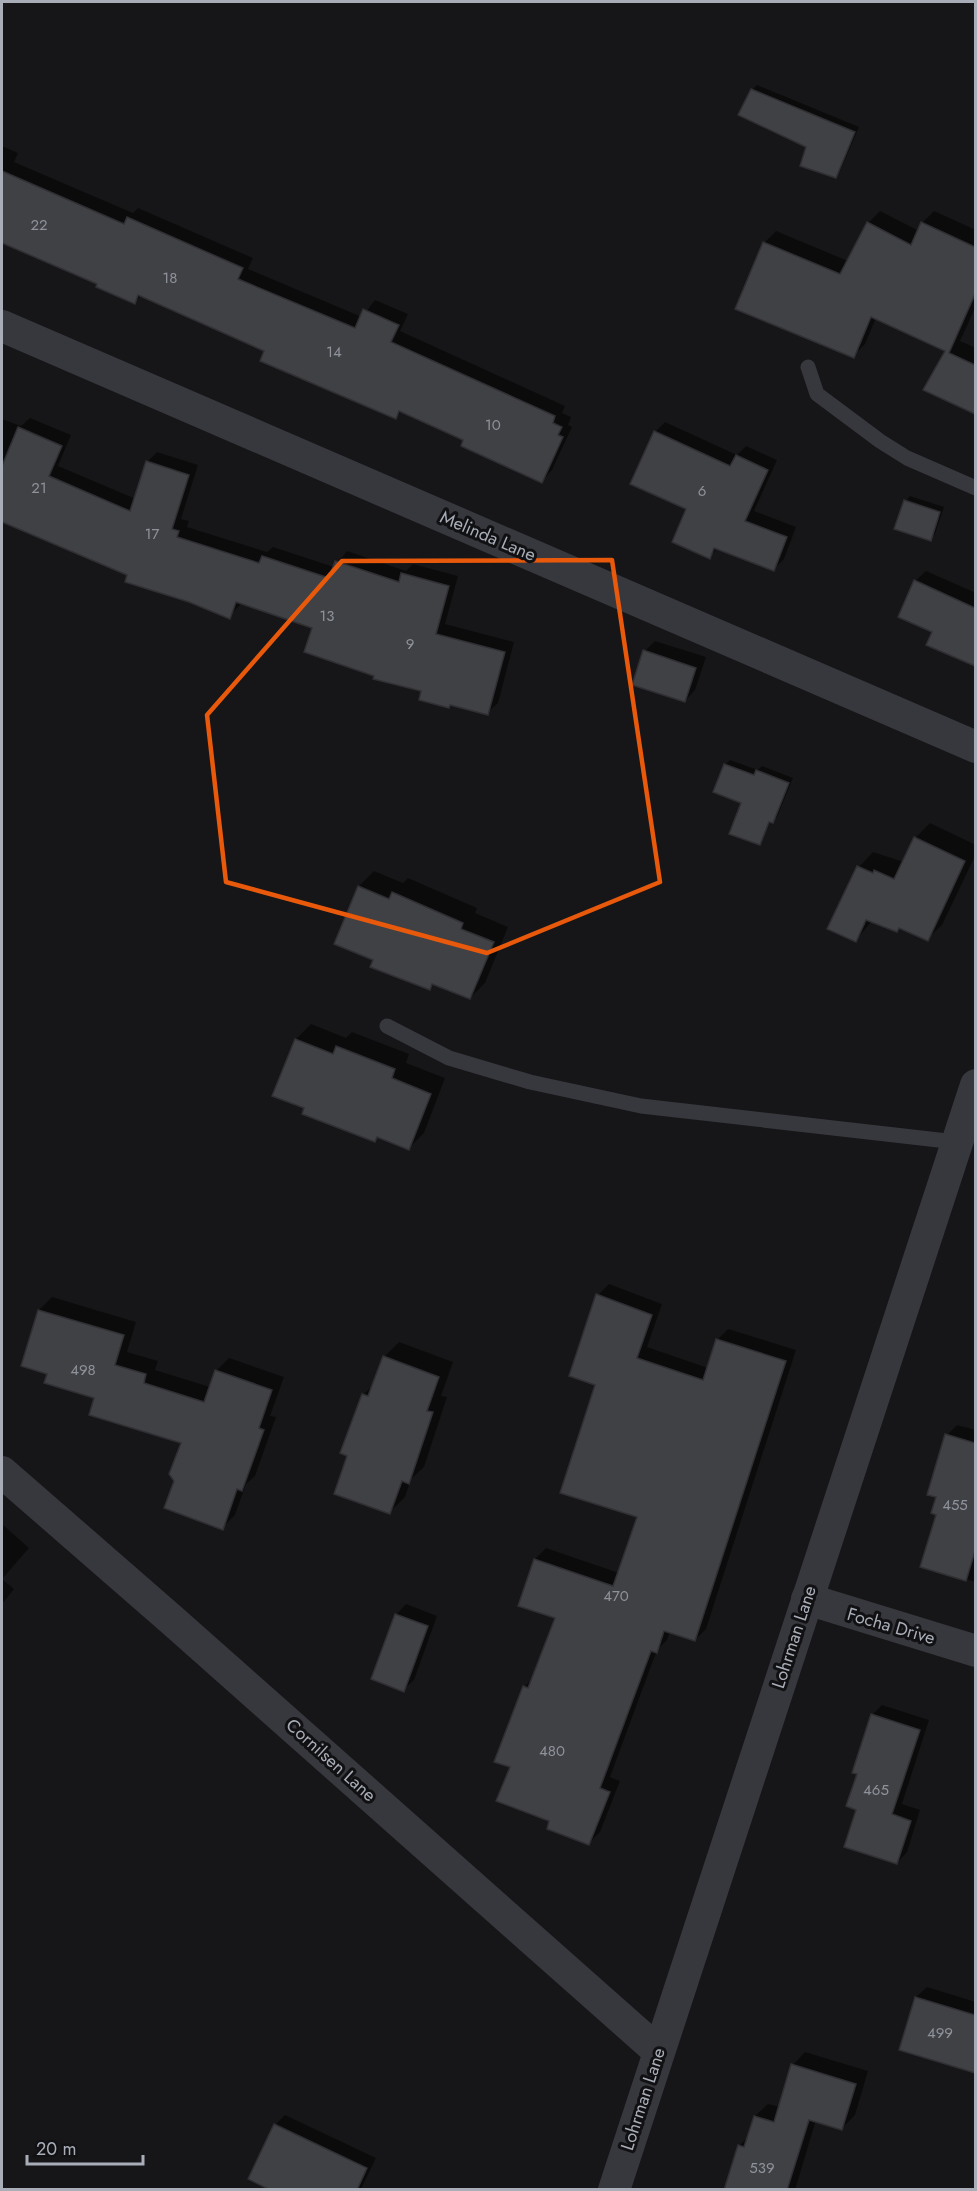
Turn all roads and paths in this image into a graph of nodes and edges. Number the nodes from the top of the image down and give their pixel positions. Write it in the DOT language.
graph roads {
  1 [pos="2,326"];
  2 [pos="808,367"];
  3 [pos="975,488"];
  4 [pos="975,747"];
  5 [pos="387,1026"];
  6 [pos="975,1085"];
  7 [pos="956,1142"];
  8 [pos="2,1472"];
  9 [pos="807,1599"];
  10 [pos="975,1651"];
  11 [pos="658,2051"];
  12 [pos="614,2190"];
  1 -- 4 [label="street, Melinda Lane"];
  2 -- 3 [label="lane"];
  5 -- 7 [label="lane"];
  6 -- 7 [label="street, Lohrman Lane"];
  7 -- 9 [label="street, Lohrman Lane"];
  8 -- 11 [label="street, Cornilsen Lane"];
  9 -- 10 [label="street, Focha Drive"];
  9 -- 11 [label="street, Lohrman Lane"];
  11 -- 12 [label="street, Lohrman Lane"];
}
